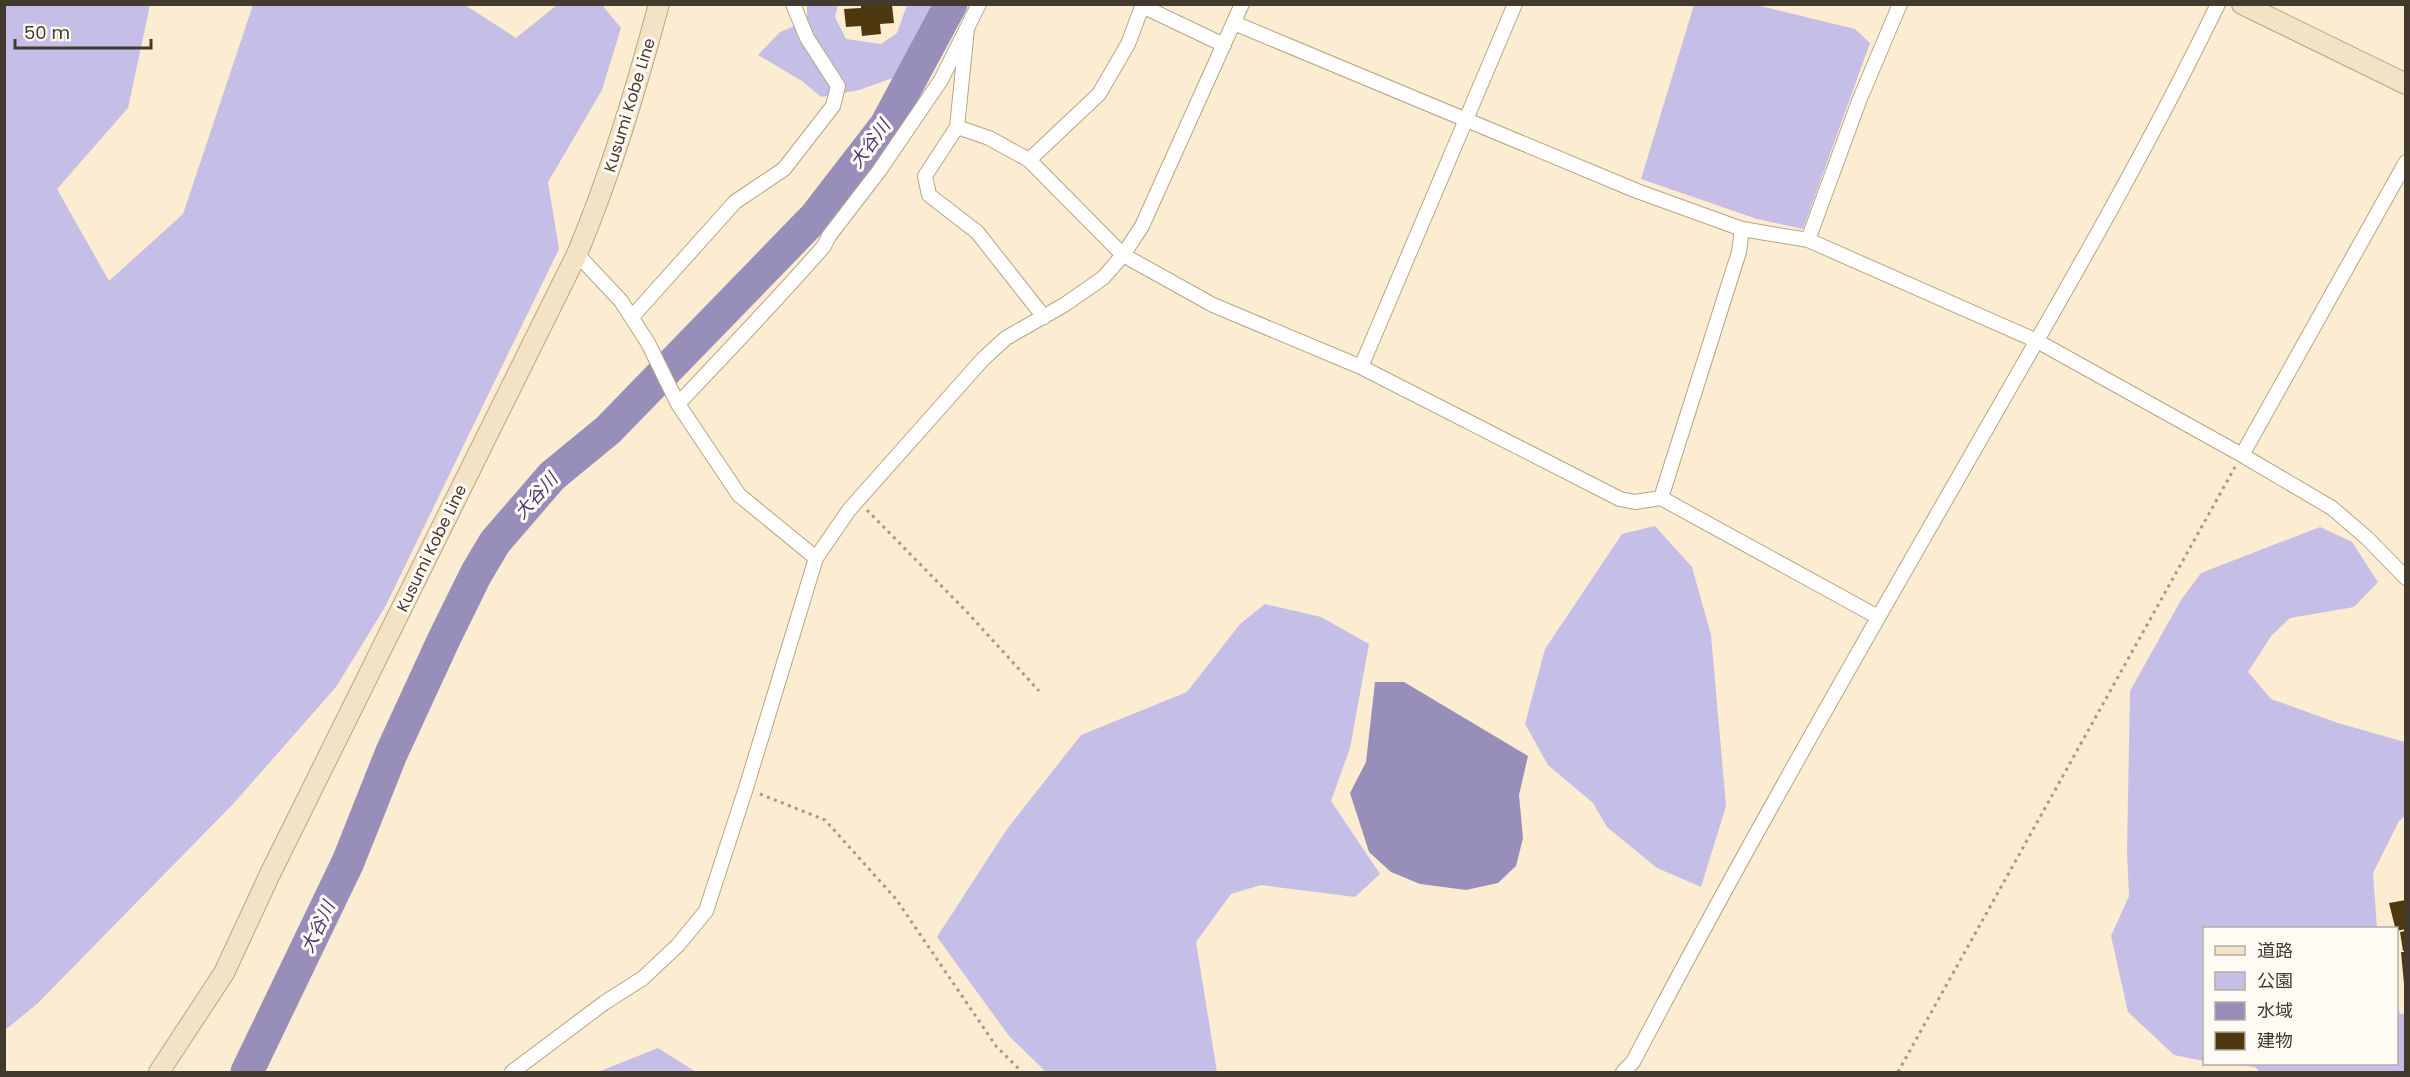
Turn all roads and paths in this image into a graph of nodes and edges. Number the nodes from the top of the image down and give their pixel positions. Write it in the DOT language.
graph roads {
  1 [pos="659,4"];
  2 [pos="793,4"];
  3 [pos="979,4"];
  4 [pos="1242,4"];
  5 [pos="1515,4"];
  6 [pos="1900,4"];
  7 [pos="2218,4"];
  8 [pos="2242,4"];
  9 [pos="1142,5"];
  10 [pos="1234,23"];
  11 [pos="967,29"];
  12 [pos="1224,45"];
  13 [pos="2406,84"];
  14 [pos="1465,120"];
  15 [pos="957,127"];
  16 [pos="1029,160"];
  17 [pos="2406,162"];
  18 [pos="1742,229"];
  19 [pos="1808,240"];
  20 [pos="577,254"];
  21 [pos="1124,255"];
  22 [pos="632,317"];
  23 [pos="1044,317"];
  24 [pos="2037,340"];
  25 [pos="1361,367"];
  26 [pos="678,404"];
  27 [pos="2242,455"];
  28 [pos="1661,498"];
  29 [pos="857,500"];
  30 [pos="816,558"];
  31 [pos="2406,578"];
  32 [pos="1878,617"];
  33 [pos="1039,691"];
  34 [pos="746,789"];
  35 [pos="159,1072"];
  36 [pos="512,1072"];
  37 [pos="1022,1072"];
  38 [pos="1623,1072"];
  39 [pos="1898,1072"];
  1 -- 20 [label="main road, Kusumi Kobe Line"];
  2 -- 22 [label="street"];
  3 -- 11 [label="street"];
  4 -- 10 [label="street"];
  5 -- 14 [label="street"];
  6 -- 19 [label="street"];
  7 -- 24 [label="street"];
  8 -- 13 [label="main road"];
  9 -- 12 [label="street"];
  9 -- 16 [label="street"];
  10 -- 12 [label="street"];
  10 -- 14 [label="street"];
  11 -- 15 [label="street"];
  11 -- 26 [label="street"];
  12 -- 21 [label="street"];
  14 -- 18 [label="street"];
  14 -- 25 [label="street"];
  15 -- 16 [label="street"];
  15 -- 23 [label="street"];
  16 -- 21 [label="street"];
  17 -- 27 [label="street"];
  18 -- 19 [label="street"];
  18 -- 28 [label="street"];
  19 -- 24 [label="street"];
  20 -- 22 [label="street"];
  20 -- 35 [label="main road, Kusumi Kobe Line"];
  21 -- 23 [label="street"];
  21 -- 25 [label="street"];
  22 -- 26 [label="street"];
  23 -- 29 [label="street"];
  24 -- 27 [label="street"];
  24 -- 32 [label="street"];
  25 -- 28 [label="street"];
  26 -- 30 [label="street"];
  27 -- 31 [label="street"];
  27 -- 39 [label="path"];
  28 -- 32 [label="street"];
  29 -- 30 [label="street"];
  29 -- 33 [label="path"];
  30 -- 34 [label="street"];
  32 -- 38 [label="street"];
  34 -- 36 [label="street"];
  34 -- 37 [label="path"];
}
